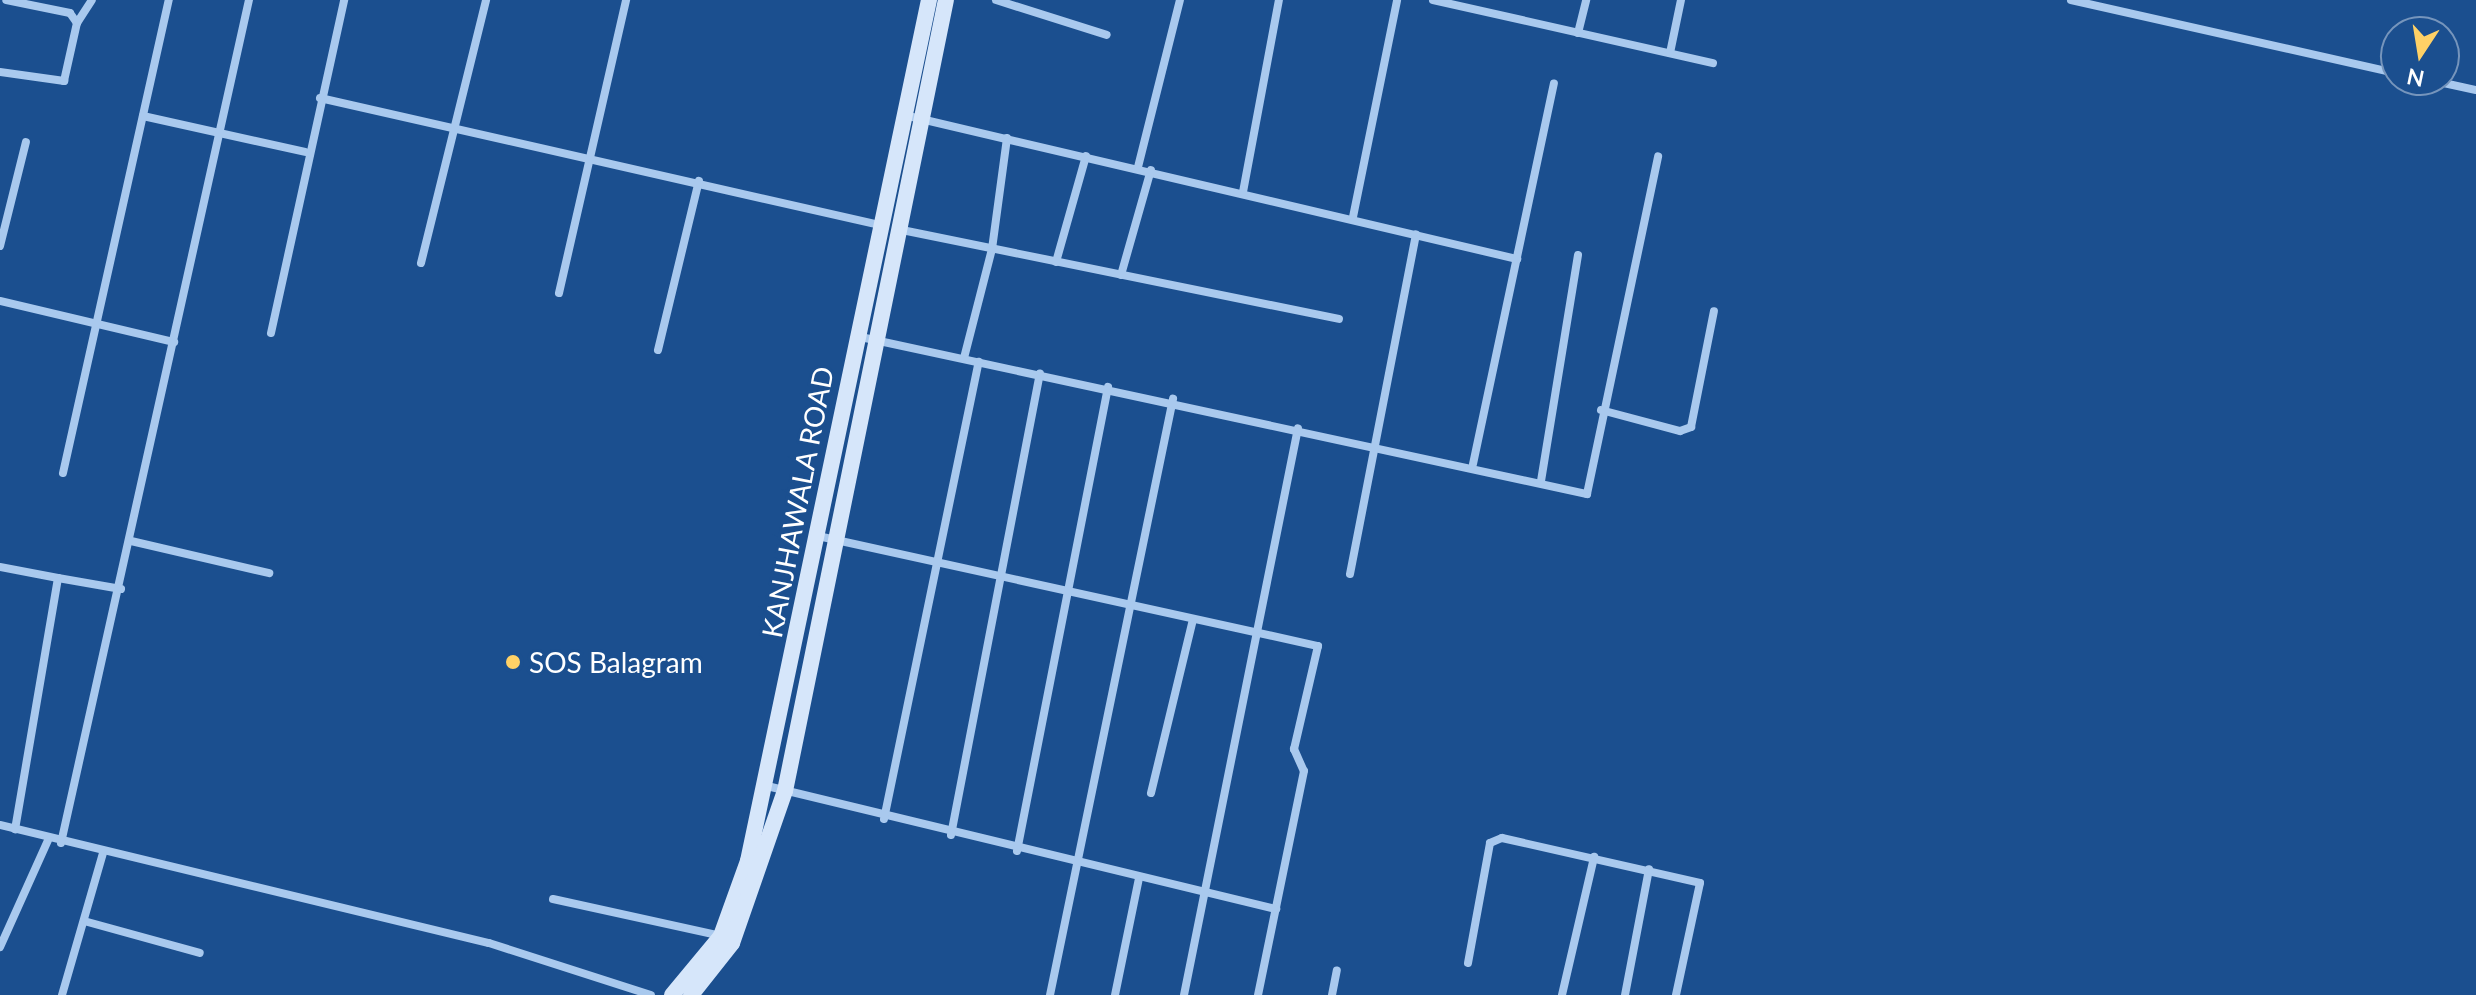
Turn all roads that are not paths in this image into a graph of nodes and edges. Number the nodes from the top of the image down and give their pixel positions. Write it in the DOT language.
graph roads {
  1 [pos="6,0"];
  2 [pos="92,0"];
  3 [pos="169,0"];
  4 [pos="249,0"];
  5 [pos="344,0"];
  6 [pos="486,0"];
  7 [pos="626,0"];
  8 [pos="929,0"];
  9 [pos="946,0"];
  10 [pos="996,0"];
  11 [pos="1180,0"];
  12 [pos="1279,0"];
  13 [pos="1397,0"];
  14 [pos="1433,0"];
  15 [pos="1586,0"];
  16 [pos="1681,0"];
  17 [pos="2071,0"];
  18 [pos="1466,4"];
  19 [pos="77,23"];
  20 [pos="1578,33"];
  21 [pos="1107,35"];
  22 [pos="1670,53"];
  23 [pos="916,62"];
  24 [pos="1713,63"];
  25 [pos="932,67"];
  26 [pos="2380,69"];
  27 [pos="0,72"];
  28 [pos="1554,84"];
  29 [pos="320,98"];
  30 [pos="904,115"];
  31 [pos="143,116"];
  32 [pos="923,120"];
  33 [pos="457,127"];
  34 [pos="220,133"];
  35 [pos="1007,138"];
  36 [pos="26,142"];
  37 [pos="305,152"];
  38 [pos="593,154"];
  39 [pos="1086,156"];
  40 [pos="1658,156"];
  41 [pos="1138,167"];
  42 [pos="1151,170"];
  43 [pos="699,181"];
  44 [pos="1243,192"];
  45 [pos="1353,217"];
  46 [pos="881,225"];
  47 [pos="901,230"];
  48 [pos="1416,234"];
  49 [pos="0,246"];
  50 [pos="992,249"];
  51 [pos="1578,255"];
  52 [pos="1517,259"];
  53 [pos="1056,262"];
  54 [pos="421,263"];
  55 [pos="1121,275"];
  56 [pos="559,293"];
  57 [pos="0,301"];
  58 [pos="1714,311"];
  59 [pos="1339,319"];
  60 [pos="97,323"];
  61 [pos="271,333"];
  62 [pos="856,336"];
  63 [pos="876,340"];
  64 [pos="174,342"];
  65 [pos="658,350"];
  66 [pos="964,358"];
  67 [pos="979,362"];
  68 [pos="1040,373"];
  69 [pos="1108,387"];
  70 [pos="1173,399"];
  71 [pos="1601,410"];
  72 [pos="1298,428"];
  73 [pos="1371,445"];
  74 [pos="1473,464"];
  75 [pos="63,473"];
  76 [pos="1541,481"];
  77 [pos="818,536"];
  78 [pos="131,541"];
  79 [pos="838,541"];
  80 [pos="937,565"];
  81 [pos="0,569"];
  82 [pos="269,573"];
  83 [pos="1350,574"];
  84 [pos="58,578"];
  85 [pos="1003,580"];
  86 [pos="121,589"];
  87 [pos="1071,595"];
  88 [pos="1132,608"];
  89 [pos="1193,619"];
  90 [pos="1260,631"];
  91 [pos="767,786"];
  92 [pos="785,791"];
  93 [pos="1151,793"];
  94 [pos="884,819"];
  95 [pos="0,825"];
  96 [pos="15,829"];
  97 [pos="951,835"];
  98 [pos="48,840"];
  99 [pos="61,843"];
  100 [pos="1017,851"];
  101 [pos="103,853"];
  102 [pos="1594,857"];
  103 [pos="1078,863"];
  104 [pos="1649,869"];
  105 [pos="1139,878"];
  106 [pos="1205,893"];
  107 [pos="553,899"];
  108 [pos="1276,909"];
  109 [pos="84,921"];
  110 [pos="726,939"];
  111 [pos="0,947"];
  112 [pos="200,953"];
  113 [pos="1468,963"];
  114 [pos="1337,970"];
  115 [pos="62,995"];
  116 [pos="651,995"];
  117 [pos="672,995"];
  118 [pos="691,995"];
  119 [pos="1050,995"];
  120 [pos="1115,995"];
  121 [pos="1184,995"];
  122 [pos="1258,995"];
  123 [pos="1332,995"];
  124 [pos="1562,995"];
  125 [pos="1625,995"];
  126 [pos="1676,995"];
  1 -- 19 [label="street"];
  2 -- 19 [label="street"];
  3 -- 31 [label="street"];
  4 -- 34 [label="street"];
  5 -- 29 [label="street"];
  6 -- 33 [label="street"];
  7 -- 38 [label="street"];
  8 -- 23 [label="main road, KANJHAWALA ROAD"];
  9 -- 25 [label="main road"];
  10 -- 21 [label="street"];
  11 -- 41 [label="street"];
  12 -- 44 [label="street"];
  13 -- 45 [label="street"];
  14 -- 18 [label="street"];
  15 -- 20 [label="street"];
  16 -- 22 [label="street"];
  17 -- 26 [label="street"];
  18 -- 20 [label="street"];
  19 -- 27 [label="street"];
  20 -- 22 [label="street"];
  22 -- 24 [label="street"];
  23 -- 25 [label="main road"];
  23 -- 30 [label="main road, KANJHAWALA ROAD"];
  25 -- 32 [label="main road"];
  28 -- 52 [label="street"];
  29 -- 33 [label="street"];
  29 -- 37 [label="street"];
  30 -- 32 [label="street"];
  30 -- 46 [label="main road, KANJHAWALA ROAD"];
  31 -- 34 [label="street"];
  31 -- 60 [label="street"];
  32 -- 35 [label="street"];
  32 -- 47 [label="main road"];
  33 -- 38 [label="street"];
  33 -- 54 [label="street"];
  34 -- 37 [label="street"];
  34 -- 64 [label="street"];
  35 -- 39 [label="street"];
  35 -- 50 [label="street"];
  36 -- 49 [label="street"];
  37 -- 61 [label="street"];
  38 -- 43 [label="street"];
  38 -- 56 [label="street"];
  39 -- 41 [label="street"];
  39 -- 53 [label="street"];
  40 -- 71 [label="street"];
  41 -- 42 [label="street"];
  42 -- 44 [label="street"];
  42 -- 55 [label="street"];
  43 -- 46 [label="street"];
  43 -- 65 [label="street"];
  44 -- 45 [label="street"];
  45 -- 48 [label="street"];
  46 -- 47 [label="street"];
  46 -- 62 [label="main road, KANJHAWALA ROAD"];
  47 -- 50 [label="street"];
  47 -- 63 [label="main road"];
  48 -- 52 [label="street"];
  48 -- 73 [label="street"];
  50 -- 53 [label="street"];
  50 -- 66 [label="street"];
  51 -- 76 [label="street"];
  52 -- 74 [label="street"];
  53 -- 55 [label="street"];
  55 -- 59 [label="street"];
  57 -- 60 [label="street"];
  58 -- 71 [label="street"];
  60 -- 64 [label="street"];
  60 -- 75 [label="street"];
  62 -- 63 [label="street"];
  62 -- 77 [label="main road, KANJHAWALA ROAD"];
  63 -- 66 [label="street"];
  63 -- 79 [label="main road"];
  64 -- 78 [label="street"];
  66 -- 67 [label="street"];
  67 -- 68 [label="street"];
  67 -- 80 [label="street"];
  68 -- 69 [label="street"];
  68 -- 85 [label="street"];
  69 -- 70 [label="street"];
  69 -- 87 [label="street"];
  70 -- 72 [label="street"];
  70 -- 88 [label="street"];
  71 -- 76 [label="street"];
  72 -- 73 [label="street"];
  72 -- 90 [label="street"];
  73 -- 74 [label="street"];
  73 -- 83 [label="street"];
  74 -- 76 [label="street"];
  77 -- 79 [label="street"];
  77 -- 91 [label="main road, KANJHAWALA ROAD"];
  78 -- 82 [label="street"];
  78 -- 86 [label="street"];
  79 -- 80 [label="street"];
  79 -- 92 [label="main road"];
  80 -- 85 [label="street"];
  80 -- 94 [label="street"];
  81 -- 84 [label="street"];
  84 -- 86 [label="street"];
  84 -- 96 [label="street"];
  85 -- 87 [label="street"];
  85 -- 97 [label="street"];
  86 -- 99 [label="street"];
  87 -- 88 [label="street"];
  87 -- 100 [label="street"];
  88 -- 89 [label="street"];
  88 -- 103 [label="street"];
  89 -- 90 [label="street"];
  89 -- 93 [label="street"];
  90 -- 106 [label="street"];
  90 -- 108 [label="street"];
  91 -- 92 [label="street"];
  91 -- 110 [label="main road, KANJHAWALA ROAD"];
  92 -- 94 [label="street"];
  92 -- 110 [label="main road"];
  94 -- 97 [label="street"];
  95 -- 96 [label="street"];
  96 -- 98 [label="street"];
  97 -- 100 [label="street"];
  98 -- 99 [label="street"];
  98 -- 111 [label="street"];
  99 -- 101 [label="street"];
  100 -- 103 [label="street"];
  101 -- 109 [label="street"];
  101 -- 116 [label="street"];
  102 -- 104 [label="street"];
  102 -- 113 [label="street"];
  102 -- 124 [label="street"];
  103 -- 105 [label="street"];
  103 -- 119 [label="street"];
  104 -- 125 [label="street"];
  104 -- 126 [label="street"];
  105 -- 106 [label="street"];
  105 -- 120 [label="street"];
  106 -- 108 [label="street"];
  106 -- 121 [label="street"];
  107 -- 110 [label="street"];
  108 -- 122 [label="street"];
  109 -- 112 [label="street"];
  109 -- 115 [label="street"];
  110 -- 117 [label="main road, KANJHAWALA ROAD"];
  110 -- 118 [label="main road"];
  114 -- 123 [label="street"];
}
